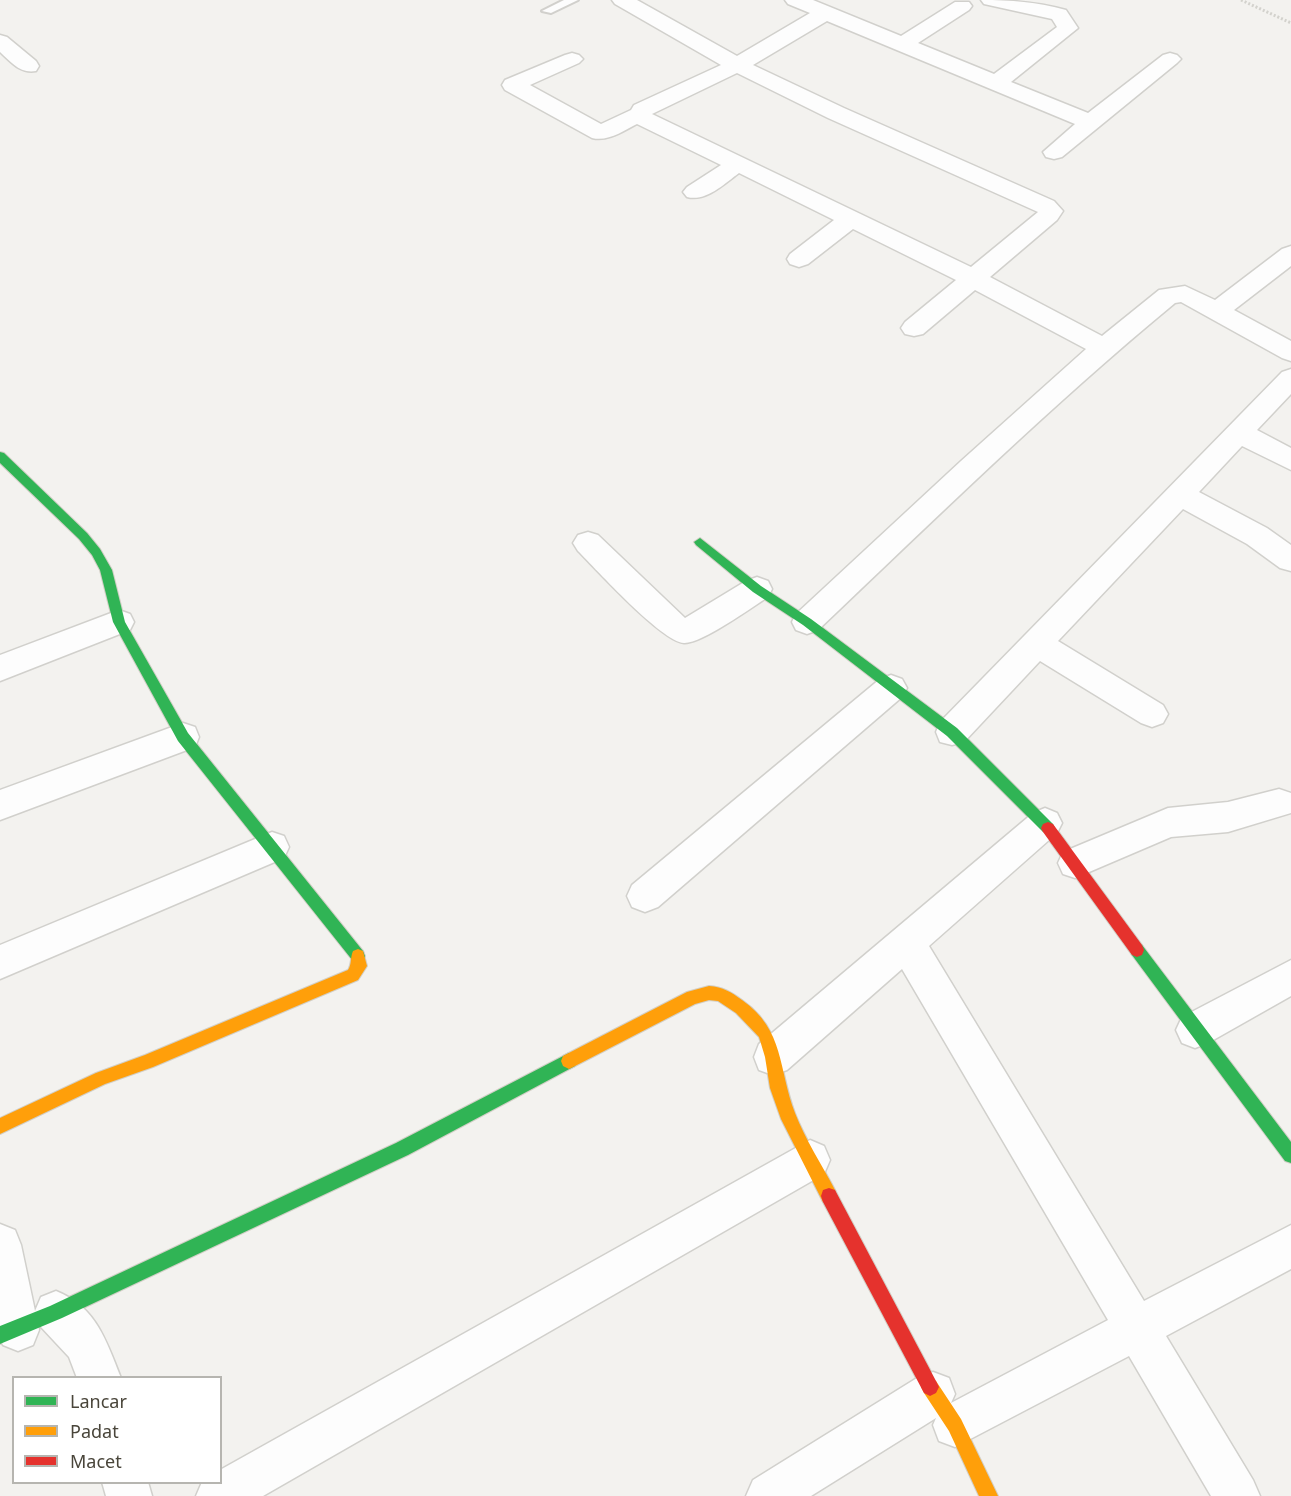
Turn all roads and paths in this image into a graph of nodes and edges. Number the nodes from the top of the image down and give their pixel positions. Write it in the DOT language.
graph roads {
  1 [pos="573,0"];
  2 [pos="622,0"];
  3 [pos="795,0"];
  4 [pos="991,0"];
  5 [pos="1241,0"];
  6 [pos="962,6"];
  7 [pos="547,11"];
  8 [pos="825,13"];
  9 [pos="1291,23"];
  10 [pos="0,41"];
  11 [pos="901,45"];
  12 [pos="572,59"];
  13 [pos="1170,59"];
  14 [pos="736,65"];
  15 [pos="28,66"];
  16 [pos="996,83"];
  17 [pos="640,114"];
  18 [pos="1090,122"];
  19 [pos="1054,152"];
  20 [pos="738,164"];
  21 [pos="695,192"];
  22 [pos="851,219"];
  23 [pos="1291,254"];
  24 [pos="800,259"];
  25 [pos="973,278"];
  26 [pos="1217,311"];
  27 [pos="914,328"];
  28 [pos="1286,342"];
  29 [pos="1104,348"];
  30 [pos="1291,378"];
  31 [pos="1239,432"];
  32 [pos="0,457"];
  33 [pos="1291,460"];
  34 [pos="1179,495"];
  35 [pos="700,542"];
  36 [pos="588,543"];
  37 [pos="1291,560"];
  38 [pos="757,589"];
  39 [pos="119,622"];
  40 [pos="807,622"];
  41 [pos="1036,643"];
  42 [pos="0,668"];
  43 [pos="891,688"];
  44 [pos="1152,714"];
  45 [pos="952,732"];
  46 [pos="183,736"];
  47 [pos="1279,803"];
  48 [pos="0,805"];
  49 [pos="1045,823"];
  50 [pos="272,847"];
  51 [pos="1075,863"];
  52 [pos="645,896"];
  53 [pos="907,943"];
  54 [pos="0,962"];
  55 [pos="1291,977"];
  56 [pos="1195,1030"];
  57 [pos="773,1057"];
  58 [pos="0,1126"];
  59 [pos="1291,1155"];
  60 [pos="810,1160"];
  61 [pos="0,1245"];
  62 [pos="1291,1246"];
  63 [pos="56,1312"];
  64 [pos="1135,1328"];
  65 [pos="9,1332"];
  66 [pos="99,1376"];
  67 [pos="944,1410"];
  68 [pos="219,1496"];
  69 [pos="769,1496"];
  70 [pos="989,1496"];
  71 [pos="1237,1496"];
  1 -- 7 [label="lane"];
  2 -- 14 [label="street"];
  3 -- 8 [label="street"];
  4 -- 16 [label="street"];
  5 -- 9 [label="path"];
  6 -- 11 [label="street"];
  8 -- 11 [label="street"];
  8 -- 14 [label="street"];
  10 -- 15 [label="street"];
  11 -- 16 [label="street"];
  12 -- 17 [label="street"];
  13 -- 18 [label="street"];
  14 -- 17 [label="street"];
  14 -- 25 [label="street"];
  16 -- 18 [label="street"];
  17 -- 20 [label="street"];
  18 -- 19 [label="street"];
  20 -- 21 [label="street"];
  20 -- 22 [label="street"];
  22 -- 24 [label="street"];
  22 -- 25 [label="street"];
  23 -- 26 [label="street"];
  25 -- 27 [label="street"];
  25 -- 29 [label="street"];
  26 -- 28 [label="street"];
  26 -- 29 [label="street"];
  29 -- 40 [label="street"];
  30 -- 31 [label="street"];
  31 -- 33 [label="street"];
  31 -- 34 [label="street"];
  32 -- 39 [label="street"];
  34 -- 37 [label="street"];
  34 -- 41 [label="street"];
  35 -- 38 [label="street"];
  36 -- 38 [label="street"];
  38 -- 40 [label="street"];
  39 -- 42 [label="street"];
  39 -- 46 [label="street"];
  40 -- 43 [label="street"];
  41 -- 44 [label="street"];
  41 -- 45 [label="street"];
  43 -- 45 [label="street"];
  43 -- 52 [label="street"];
  45 -- 49 [label="street"];
  46 -- 48 [label="street"];
  46 -- 50 [label="street"];
  47 -- 51 [label="street"];
  49 -- 51 [label="street"];
  49 -- 53 [label="street"];
  50 -- 54 [label="street"];
  50 -- 58 [label="street"];
  51 -- 56 [label="street"];
  53 -- 57 [label="street"];
  53 -- 64 [label="street"];
  55 -- 56 [label="street"];
  56 -- 59 [label="street"];
  57 -- 60 [label="street"];
  57 -- 63 [label="street"];
  60 -- 67 [label="street"];
  60 -- 68 [label="street"];
  61 -- 65 [label="street"];
  62 -- 64 [label="street"];
  63 -- 65 [label="street"];
  63 -- 66 [label="street"];
  64 -- 67 [label="street"];
  64 -- 71 [label="street"];
  67 -- 69 [label="street"];
  67 -- 70 [label="street"];
}
